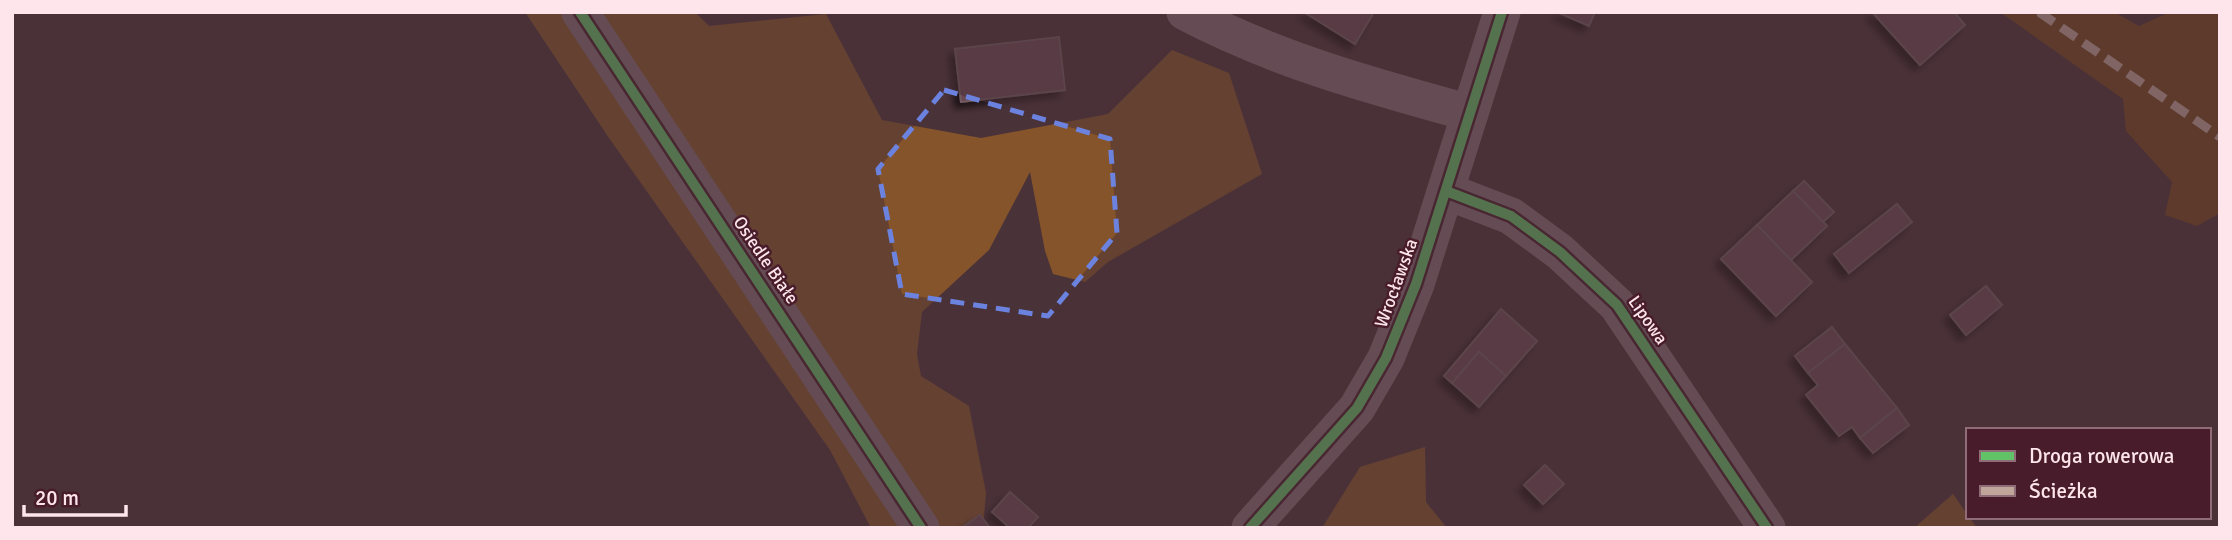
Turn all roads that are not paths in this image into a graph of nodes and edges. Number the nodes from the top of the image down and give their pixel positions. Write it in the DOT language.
graph roads {
  1 [pos="580,12"];
  2 [pos="1185,12"];
  3 [pos="1502,12"];
  4 [pos="1470,113"];
  5 [pos="1446,191"];
  6 [pos="921,528"];
  7 [pos="1250,528"];
  8 [pos="1767,528"];
  1 -- 6 [label="street, Osiedle Białe"];
  2 -- 4 [label="street"];
  3 -- 4 [label="street, Wrocławska"];
  4 -- 5 [label="street, Wrocławska"];
  5 -- 7 [label="street, Wrocławska"];
  5 -- 8 [label="street, Lipowa"];
}
